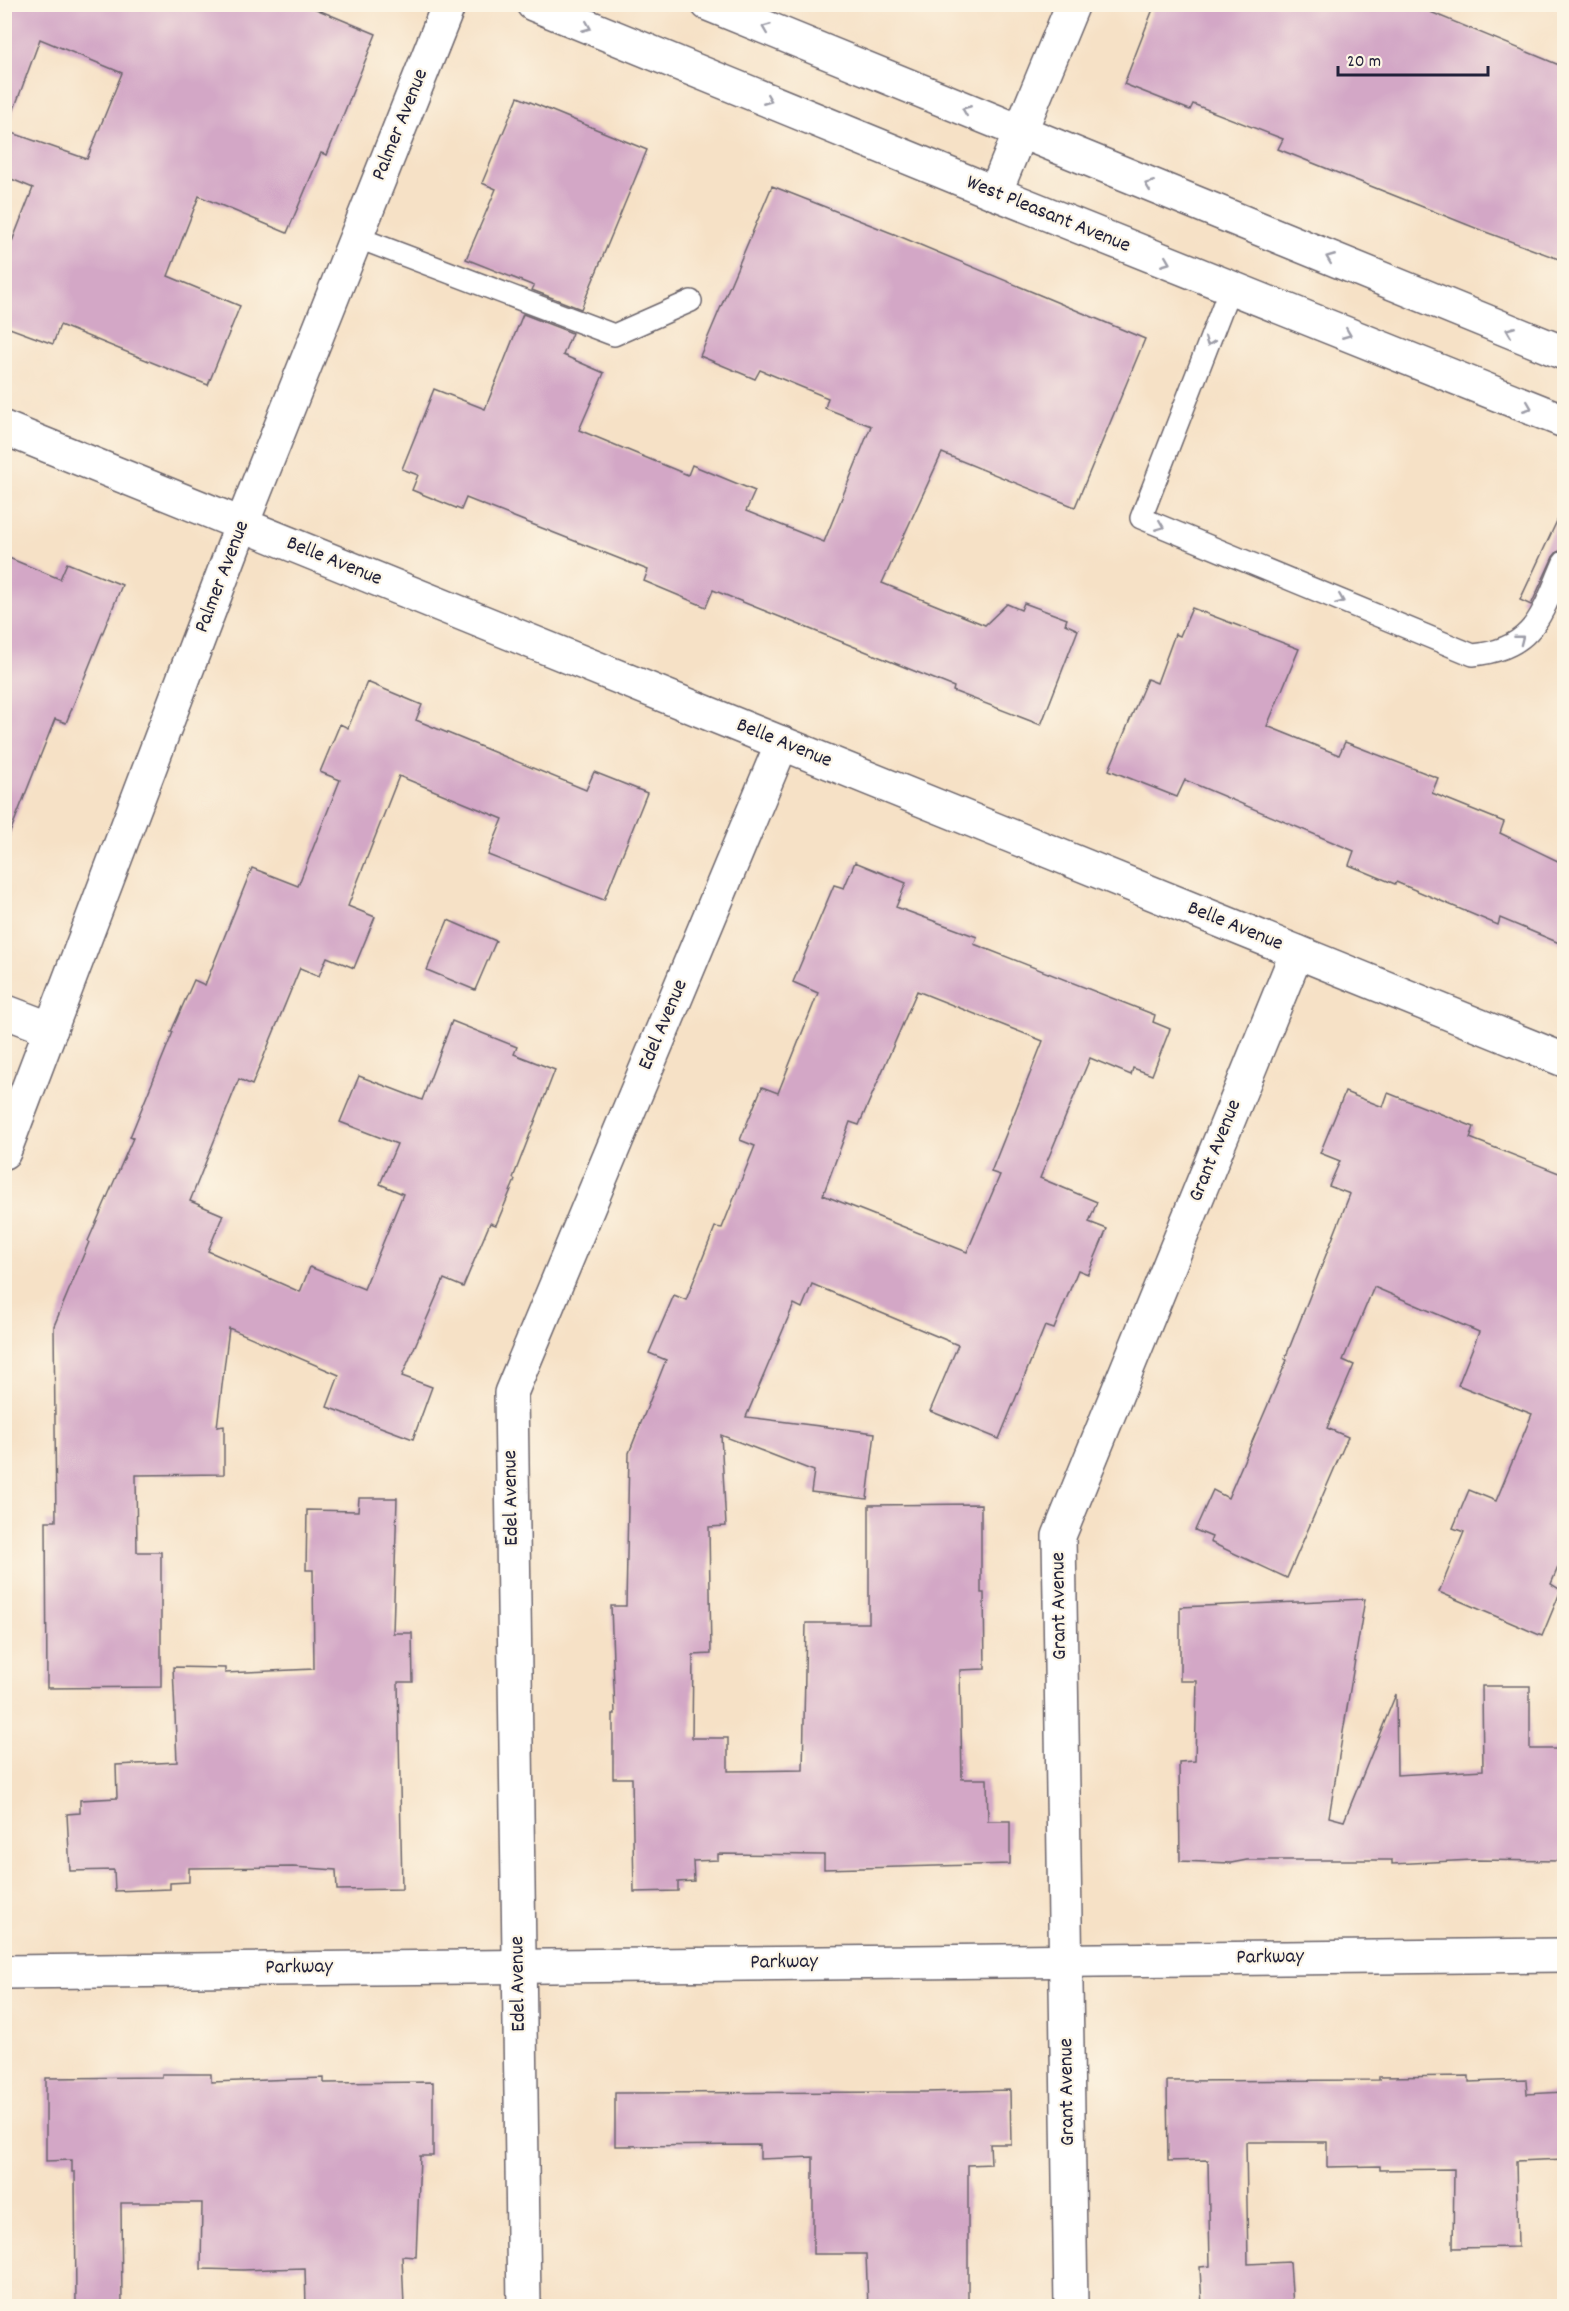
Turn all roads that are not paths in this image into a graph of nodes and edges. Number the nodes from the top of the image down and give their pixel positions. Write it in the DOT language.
graph roads {
  1 [pos="449,4"];
  2 [pos="533,4"];
  3 [pos="708,4"];
  4 [pos="1073,4"];
  5 [pos="1020,132"];
  6 [pos="995,193"];
  7 [pos="356,237"];
  8 [pos="1230,288"];
  9 [pos="691,301"];
  10 [pos="1564,353"];
  11 [pos="1564,421"];
  12 [pos="4,428"];
  13 [pos="242,524"];
  14 [pos="1564,562"];
  15 [pos="782,743"];
  16 [pos="1297,952"];
  17 [pos="4,1011"];
  18 [pos="51,1029"];
  19 [pos="1564,1060"];
  20 [pos="4,1152"];
  21 [pos="1564,1955"];
  22 [pos="1066,1960"];
  23 [pos="519,1966"];
  24 [pos="4,1972"];
  25 [pos="524,2307"];
  26 [pos="1071,2307"];
  1 -- 7 [label="street, Palmer Avenue"];
  2 -- 6 [label="street, West Pleasant Avenue, one-way"];
  5 -- 3 [label="street, one-way"];
  4 -- 5 [label="street"];
  5 -- 6 [label="street"];
  10 -- 5 [label="street, one-way"];
  6 -- 8 [label="street, West Pleasant Avenue, one-way"];
  7 -- 9 [label="lane"];
  7 -- 13 [label="street, Palmer Avenue"];
  8 -- 11 [label="street, West Pleasant Avenue, one-way"];
  8 -- 14 [label="lane, one-way"];
  12 -- 13 [label="street, Belle Avenue"];
  13 -- 15 [label="street, Belle Avenue"];
  13 -- 18 [label="street, Palmer Avenue"];
  15 -- 16 [label="street, Belle Avenue"];
  15 -- 23 [label="street, Edel Avenue"];
  16 -- 19 [label="street, Belle Avenue"];
  16 -- 22 [label="street, Grant Avenue"];
  17 -- 18 [label="street"];
  18 -- 20 [label="street, Palmer Avenue"];
  21 -- 22 [label="street, Parkway"];
  22 -- 23 [label="street, Parkway"];
  22 -- 26 [label="street, Grant Avenue"];
  23 -- 24 [label="street, Parkway"];
  23 -- 25 [label="street, Edel Avenue"];
}
